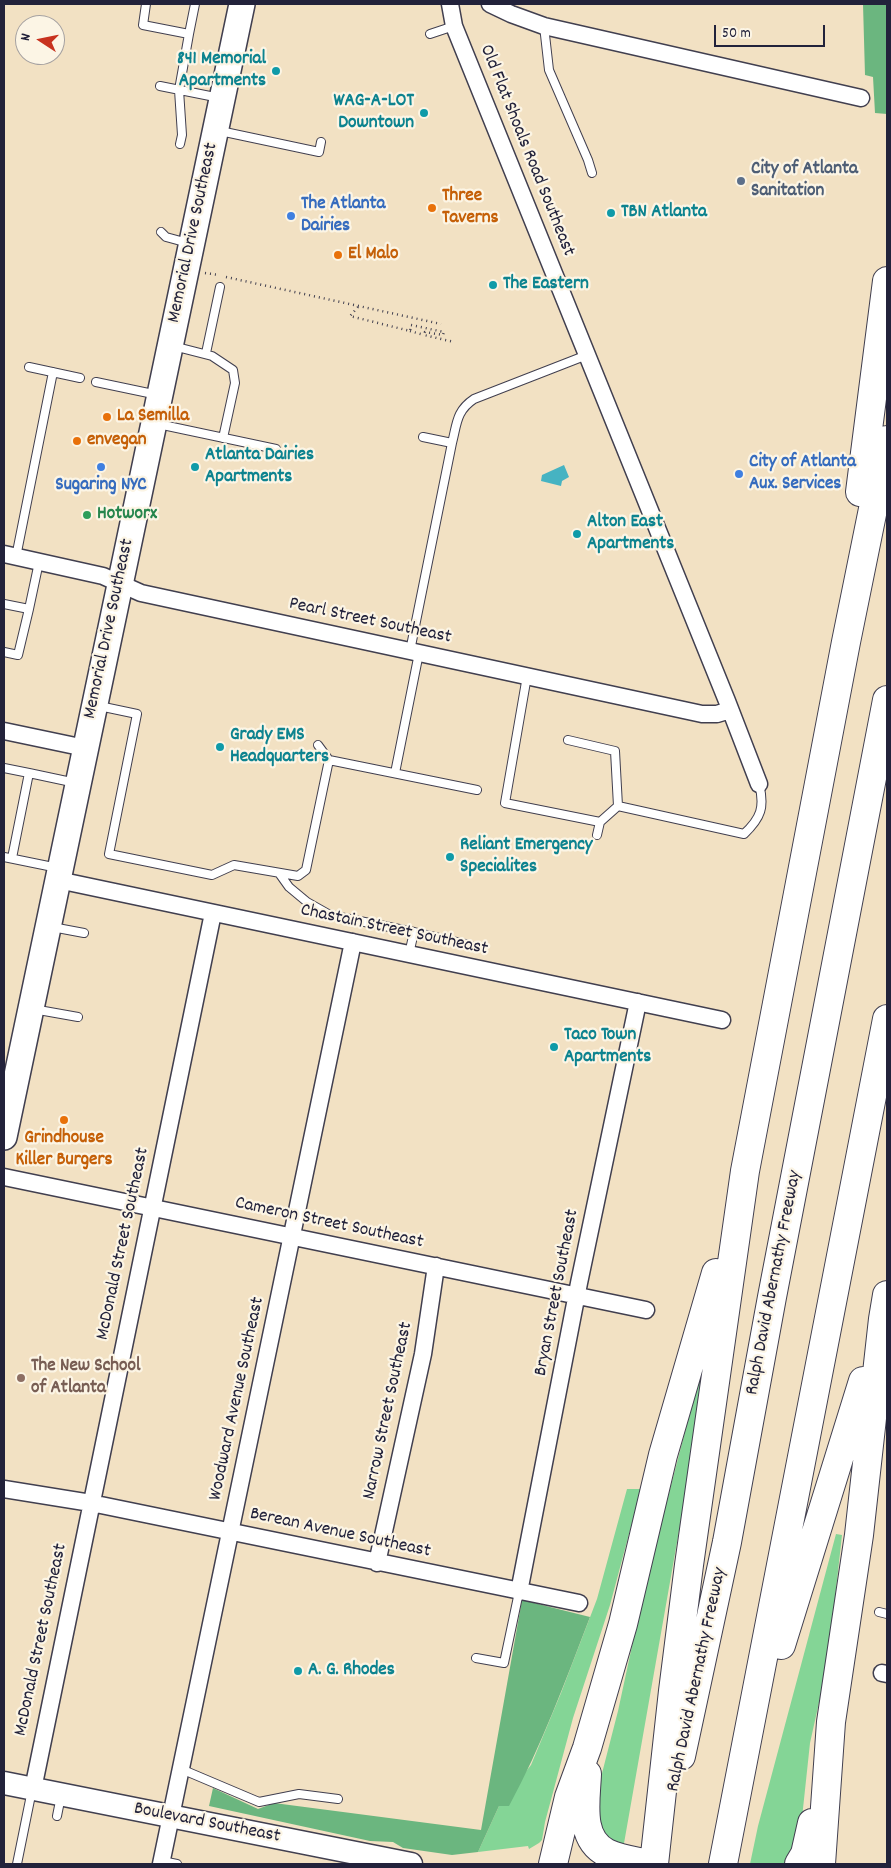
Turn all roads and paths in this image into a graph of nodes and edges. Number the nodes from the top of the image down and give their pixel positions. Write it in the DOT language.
graph roads {
  1 [pos="146,4"];
  2 [pos="195,4"];
  3 [pos="242,4"];
  4 [pos="450,4"];
  5 [pos="490,4"];
  6 [pos="454,26"];
  7 [pos="544,26"];
  8 [pos="189,34"];
  9 [pos="430,34"];
  10 [pos="160,86"];
  11 [pos="179,90"];
  12 [pos="222,98"];
  13 [pos="861,98"];
  14 [pos="215,130"];
  15 [pos="321,142"];
  16 [pos="180,144"];
  17 [pos="592,173"];
  18 [pos="161,232"];
  19 [pos="191,244"];
  20 [pos="205,272"];
  21 [pos="887,281"];
  22 [pos="220,287"];
  23 [pos="359,306"];
  24 [pos="441,324"];
  25 [pos="410,331"];
  26 [pos="424,334"];
  27 [pos="454,342"];
  28 [pos="170,346"];
  29 [pos="206,353"];
  30 [pos="587,355"];
  31 [pos="29,367"];
  32 [pos="53,372"];
  33 [pos="80,378"];
  34 [pos="96,382"];
  35 [pos="160,396"];
  36 [pos="154,423"];
  37 [pos="423,437"];
  38 [pos="223,438"];
  39 [pos="887,440"];
  40 [pos="452,443"];
  41 [pos="276,450"];
  42 [pos="10,555"];
  43 [pos="39,562"];
  44 [pos="120,584"];
  45 [pos="4,604"];
  46 [pos="30,609"];
  47 [pos="846,642"];
  48 [pos="4,652"];
  49 [pos="414,652"];
  50 [pos="527,676"];
  51 [pos="887,700"];
  52 [pos="94,705"];
  53 [pos="730,710"];
  54 [pos="4,731"];
  55 [pos="568,740"];
  56 [pos="318,745"];
  57 [pos="86,748"];
  58 [pos="329,760"];
  59 [pos="4,768"];
  60 [pos="29,773"];
  61 [pos="395,773"];
  62 [pos="78,783"];
  63 [pos="759,784"];
  64 [pos="478,790"];
  65 [pos="618,806"];
  66 [pos="600,822"];
  67 [pos="597,835"];
  68 [pos="8,857"];
  69 [pos="279,873"];
  70 [pos="59,874"];
  71 [pos="213,913"];
  72 [pos="48,926"];
  73 [pos="414,932"];
  74 [pos="84,933"];
  75 [pos="353,942"];
  76 [pos="470,944"];
  77 [pos="409,954"];
  78 [pos="638,1002"];
  79 [pos="31,1008"];
  80 [pos="78,1018"];
  81 [pos="887,1019"];
  82 [pos="722,1020"];
  83 [pos="11,1064"];
  84 [pos="4,1137"];
  85 [pos="745,1171"];
  86 [pos="4,1177"];
  87 [pos="152,1208"];
  88 [pos="292,1236"];
  89 [pos="436,1266"];
  90 [pos="577,1295"];
  91 [pos="885,1307"];
  92 [pos="646,1310"];
  93 [pos="4,1489"];
  94 [pos="91,1503"];
  95 [pos="230,1532"];
  96 [pos="377,1563"];
  97 [pos="519,1592"];
  98 [pos="579,1604"];
  99 [pos="476,1658"];
  100 [pos="587,1748"];
  101 [pos="828,1753"];
  102 [pos="181,1769"];
  103 [pos="741,1773"];
  104 [pos="4,1782"];
  105 [pos="33,1788"];
  106 [pos="338,1800"];
  107 [pos="171,1816"];
  108 [pos="373,1861"];
  109 [pos="166,1863"];
  110 [pos="16,1864"];
  111 [pos="411,1864"];
  112 [pos="553,1864"];
  113 [pos="649,1864"];
  114 [pos="654,1864"];
  115 [pos="658,1864"];
  116 [pos="722,1864"];
  117 [pos="799,1864"];
  118 [pos="821,1864"];
  1 -- 8 [label="lane"];
  2 -- 8 [label="lane"];
  3 -- 12 [label="main road, Memorial Drive Southeast"];
  4 -- 6 [label="street, Old Flat Shoals Road Southeast"];
  5 -- 7 [label="street"];
  6 -- 9 [label="lane"];
  6 -- 30 [label="street, Old Flat Shoals Road Southeast"];
  7 -- 13 [label="street"];
  7 -- 17 [label="lane"];
  8 -- 11 [label="lane"];
  10 -- 11 [label="lane"];
  11 -- 12 [label="lane"];
  11 -- 16 [label="lane"];
  12 -- 14 [label="main road, Memorial Drive Southeast"];
  14 -- 15 [label="lane"];
  14 -- 19 [label="main road, Memorial Drive Southeast"];
  18 -- 19 [label="lane"];
  19 -- 28 [label="main road, Memorial Drive Southeast"];
  20 -- 23 [label="path"];
  21 -- 47 [label="highway"];
  22 -- 29 [label="lane"];
  23 -- 24 [label="path"];
  23 -- 25 [label="path"];
  25 -- 26 [label="path"];
  25 -- 26 [label="path"];
  26 -- 27 [label="path"];
  28 -- 29 [label="lane"];
  28 -- 35 [label="main road, Memorial Drive Southeast"];
  29 -- 38 [label="lane"];
  30 -- 40 [label="lane"];
  30 -- 53 [label="street, Old Flat Shoals Road Southeast"];
  31 -- 32 [label="lane"];
  32 -- 33 [label="lane"];
  32 -- 42 [label="lane"];
  34 -- 35 [label="lane"];
  35 -- 36 [label="main road, Memorial Drive Southeast"];
  36 -- 38 [label="lane"];
  36 -- 44 [label="main road, Memorial Drive Southeast"];
  37 -- 40 [label="lane"];
  38 -- 41 [label="lane"];
  39 -- 47 [label="highway"];
  40 -- 49 [label="lane"];
  42 -- 43 [label="street, Pearl Street Southeast"];
  43 -- 44 [label="street, Pearl Street Southeast"];
  43 -- 46 [label="lane"];
  44 -- 49 [label="street, Pearl Street Southeast"];
  44 -- 52 [label="main road, Memorial Drive Southeast"];
  45 -- 46 [label="lane"];
  46 -- 48 [label="lane"];
  47 -- 85 [label="highway"];
  49 -- 50 [label="street, Pearl Street Southeast"];
  49 -- 61 [label="lane"];
  50 -- 53 [label="street, Pearl Street Southeast"];
  50 -- 66 [label="lane"];
  51 -- 115 [label="highway, Ralph David Abernathy Freeway"];
  52 -- 57 [label="main road, Memorial Drive Southeast"];
  52 -- 69 [label="lane"];
  53 -- 63 [label="street, Old Flat Shoals Road Southeast"];
  54 -- 57 [label="street"];
  55 -- 65 [label="lane"];
  56 -- 58 [label="lane"];
  57 -- 62 [label="main road, Memorial Drive Southeast"];
  58 -- 61 [label="lane"];
  58 -- 69 [label="lane"];
  59 -- 60 [label="lane"];
  60 -- 62 [label="lane"];
  60 -- 68 [label="lane"];
  61 -- 64 [label="lane"];
  62 -- 70 [label="main road, Memorial Drive Southeast"];
  63 -- 65 [label="lane"];
  65 -- 66 [label="lane"];
  66 -- 67 [label="lane"];
  68 -- 70 [label="lane"];
  69 -- 73 [label="lane"];
  70 -- 71 [label="street, Chastain Street Southeast"];
  70 -- 72 [label="main road, Memorial Drive Southeast"];
  71 -- 75 [label="street, Chastain Street Southeast"];
  71 -- 87 [label="street, McDonald Street Southeast"];
  72 -- 74 [label="lane"];
  72 -- 79 [label="main road, Memorial Drive Southeast"];
  73 -- 76 [label="lane"];
  73 -- 77 [label="lane"];
  75 -- 77 [label="street, Chastain Street Southeast"];
  75 -- 88 [label="street, Woodward Avenue Southeast"];
  77 -- 78 [label="street, Chastain Street Southeast"];
  78 -- 82 [label="street, Chastain Street Southeast"];
  78 -- 90 [label="street, Bryan Street Southeast"];
  79 -- 80 [label="lane"];
  79 -- 83 [label="main road, Memorial Drive Southeast"];
  81 -- 103 [label="highway"];
  83 -- 84 [label="main road, Memorial Drive Southeast"];
  85 -- 100 [label="highway"];
  85 -- 114 [label="highway"];
  86 -- 87 [label="street, Cameron Street Southeast"];
  87 -- 88 [label="street, Cameron Street Southeast"];
  87 -- 94 [label="street, McDonald Street Southeast"];
  88 -- 89 [label="street, Cameron Street Southeast"];
  88 -- 95 [label="street, Woodward Avenue Southeast"];
  89 -- 90 [label="street, Cameron Street Southeast"];
  89 -- 96 [label="street, Narrow Street Southeast"];
  90 -- 92 [label="street, Cameron Street Southeast"];
  90 -- 97 [label="street, Bryan Street Southeast"];
  91 -- 101 [label="highway"];
  91 -- 103 [label="highway"];
  93 -- 94 [label="street, Berean Avenue Southeast"];
  94 -- 95 [label="street, Berean Avenue Southeast"];
  94 -- 105 [label="street, McDonald Street Southeast"];
  95 -- 96 [label="street, Berean Avenue Southeast"];
  95 -- 102 [label="street, Woodward Avenue Southeast"];
  96 -- 97 [label="street, Berean Avenue Southeast"];
  97 -- 98 [label="street, Berean Avenue Southeast"];
  97 -- 99 [label="lane"];
  100 -- 112 [label="highway"];
  100 -- 113 [label="highway"];
  101 -- 117 [label="highway"];
  101 -- 118 [label="highway"];
  102 -- 106 [label="lane"];
  102 -- 107 [label="street, Woodward Avenue Southeast"];
  103 -- 116 [label="highway"];
  104 -- 105 [label="main road, Boulevard Southeast"];
  105 -- 107 [label="main road, Boulevard Southeast"];
  105 -- 110 [label="lane"];
  107 -- 108 [label="main road, Boulevard Southeast"];
  107 -- 109 [label="street, Woodward Avenue Southeast"];
  108 -- 111 [label="main road, Boulevard Southeast"];
}
